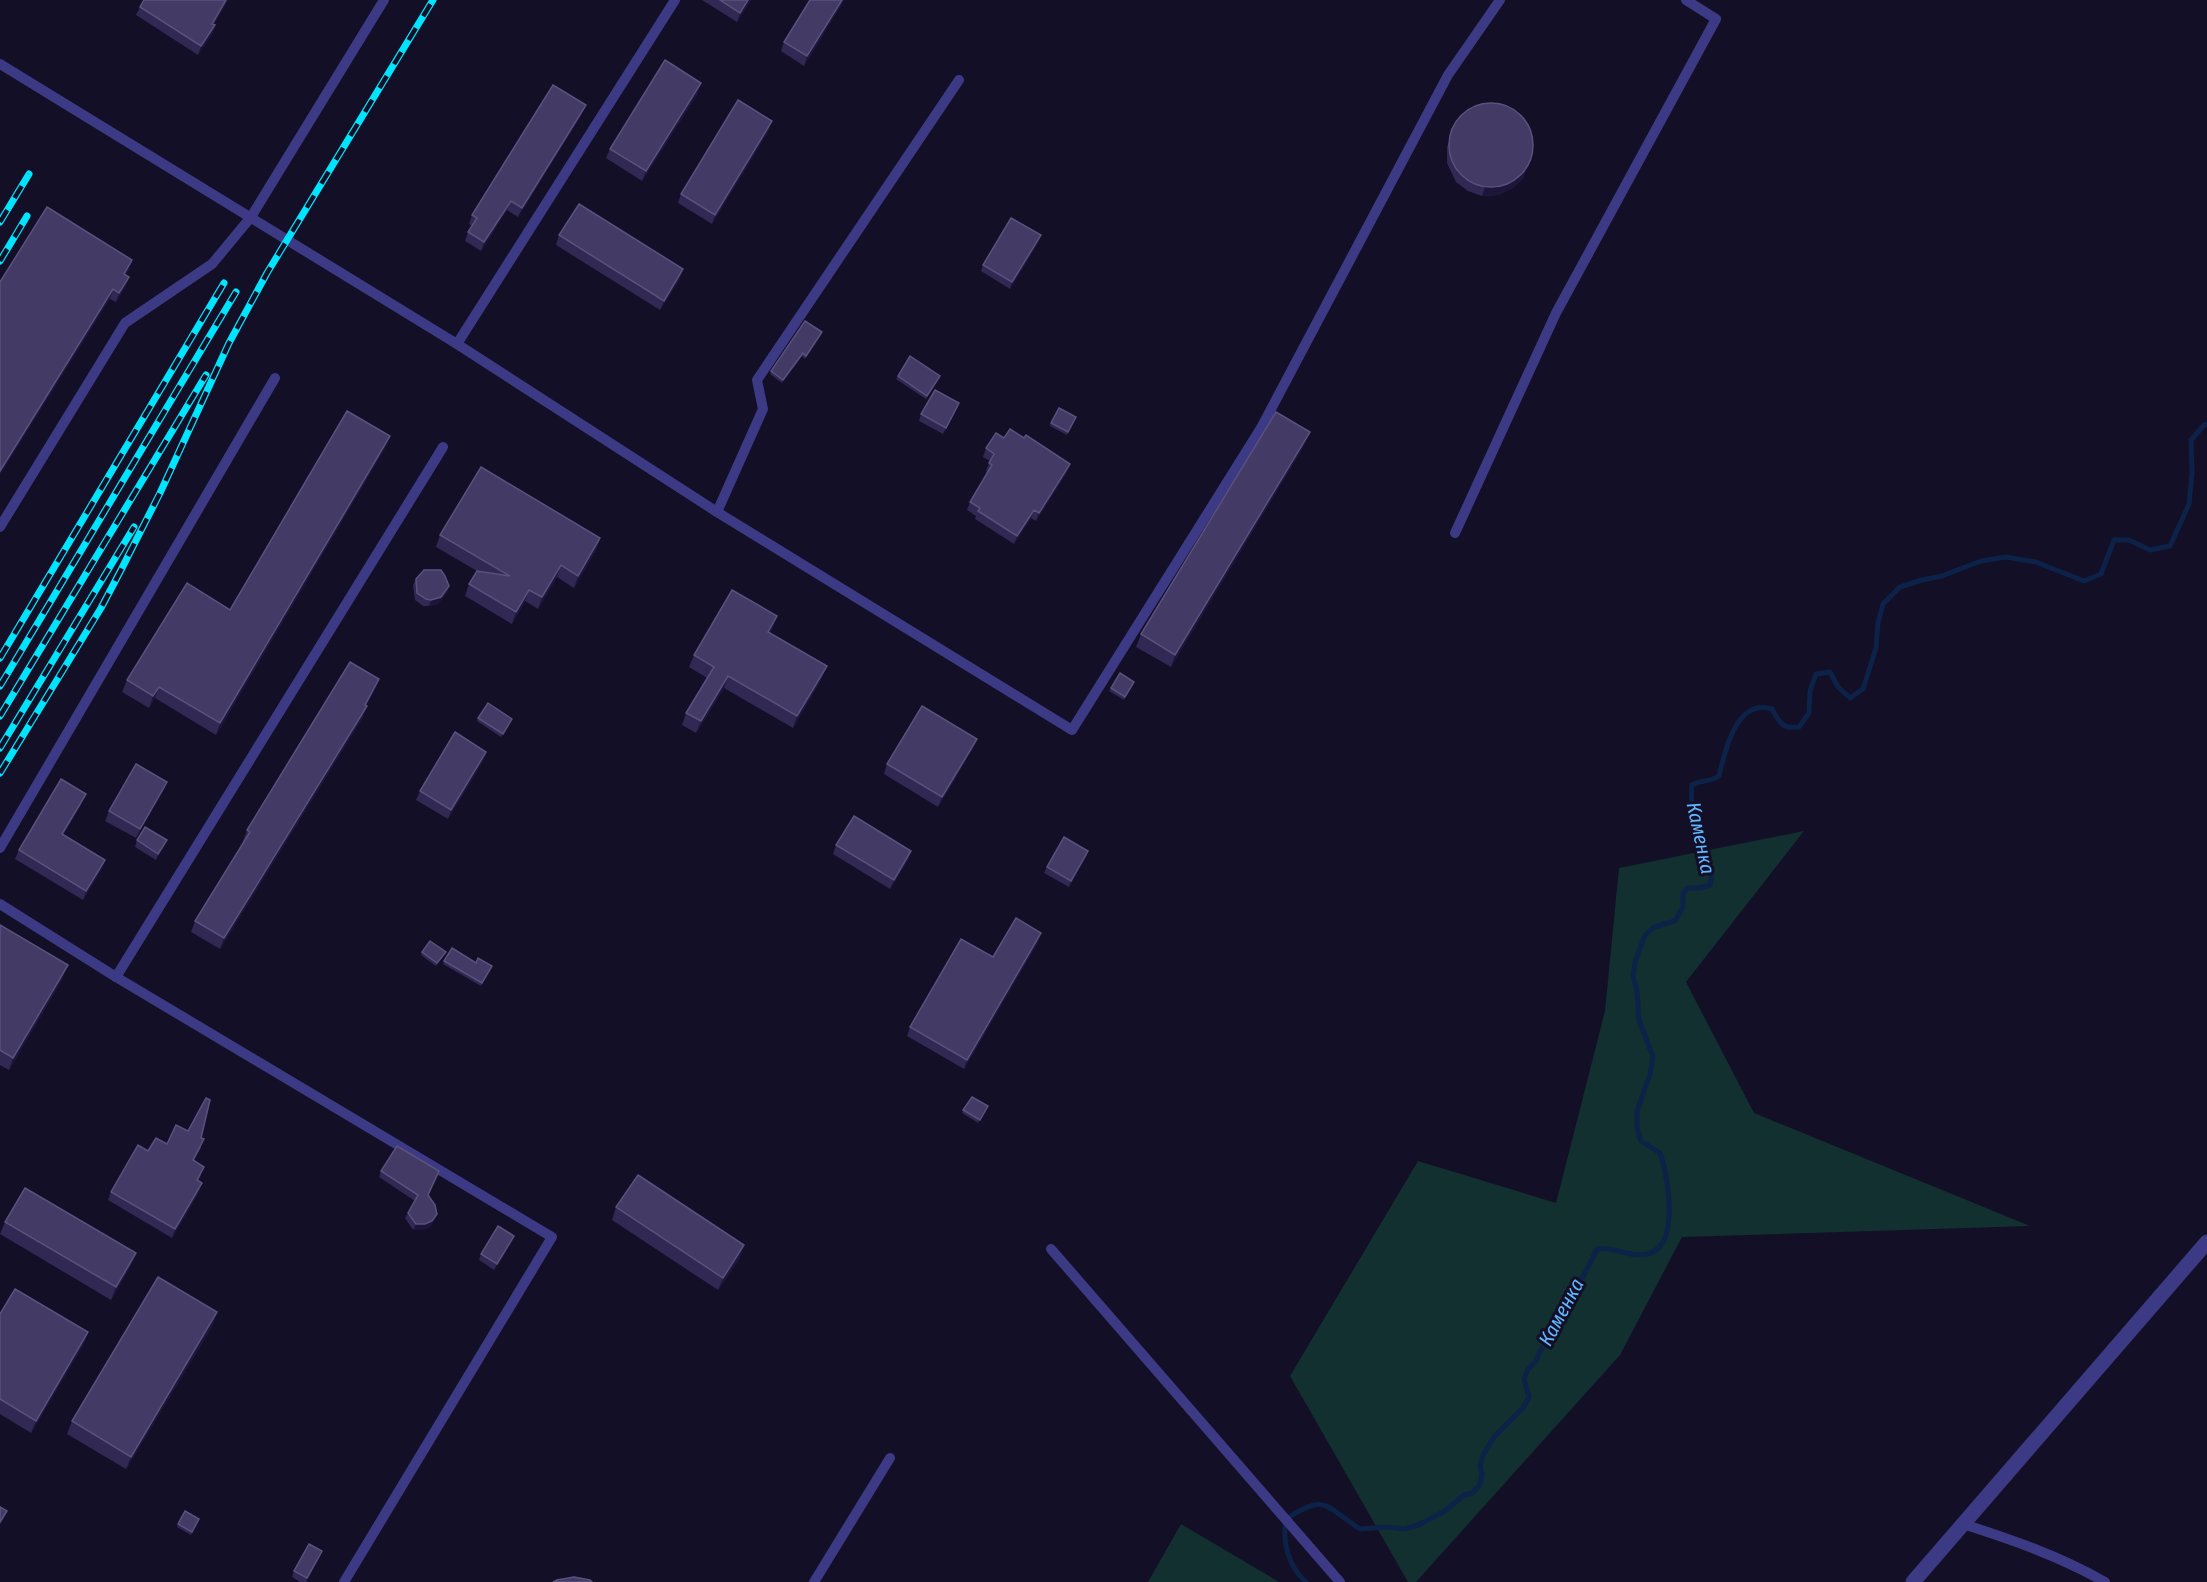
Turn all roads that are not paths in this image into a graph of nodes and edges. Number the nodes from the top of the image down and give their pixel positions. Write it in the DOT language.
graph roads {
  1 [pos="384,0"];
  2 [pos="675,0"];
  3 [pos="1500,0"];
  4 [pos="1686,0"];
  5 [pos="0,64"];
  6 [pos="959,80"];
  7 [pos="251,217"];
  8 [pos="457,344"];
  9 [pos="275,378"];
  10 [pos="443,447"];
  11 [pos="717,512"];
  12 [pos="0,527"];
  13 [pos="1455,533"];
  14 [pos="0,848"];
  15 [pos="0,904"];
  16 [pos="116,977"];
  17 [pos="2207,1242"];
  18 [pos="1051,1248"];
  19 [pos="890,1458"];
  20 [pos="1963,1524"];
  21 [pos="344,1582"];
  22 [pos="814,1582"];
  23 [pos="1340,1582"];
  24 [pos="1913,1582"];
  25 [pos="2104,1582"];
  1 -- 7 [label="lane"];
  2 -- 8 [label="lane"];
  3 -- 11 [label="lane"];
  4 -- 13 [label="lane"];
  5 -- 7 [label="lane"];
  6 -- 11 [label="lane"];
  7 -- 8 [label="lane"];
  7 -- 12 [label="lane"];
  8 -- 11 [label="lane"];
  9 -- 14 [label="lane"];
  10 -- 16 [label="lane"];
  15 -- 16 [label="lane"];
  16 -- 21 [label="lane"];
  17 -- 20 [label="street"];
  18 -- 23 [label="lane"];
  19 -- 22 [label="lane"];
  20 -- 24 [label="street"];
  20 -- 25 [label="lane"];
}
